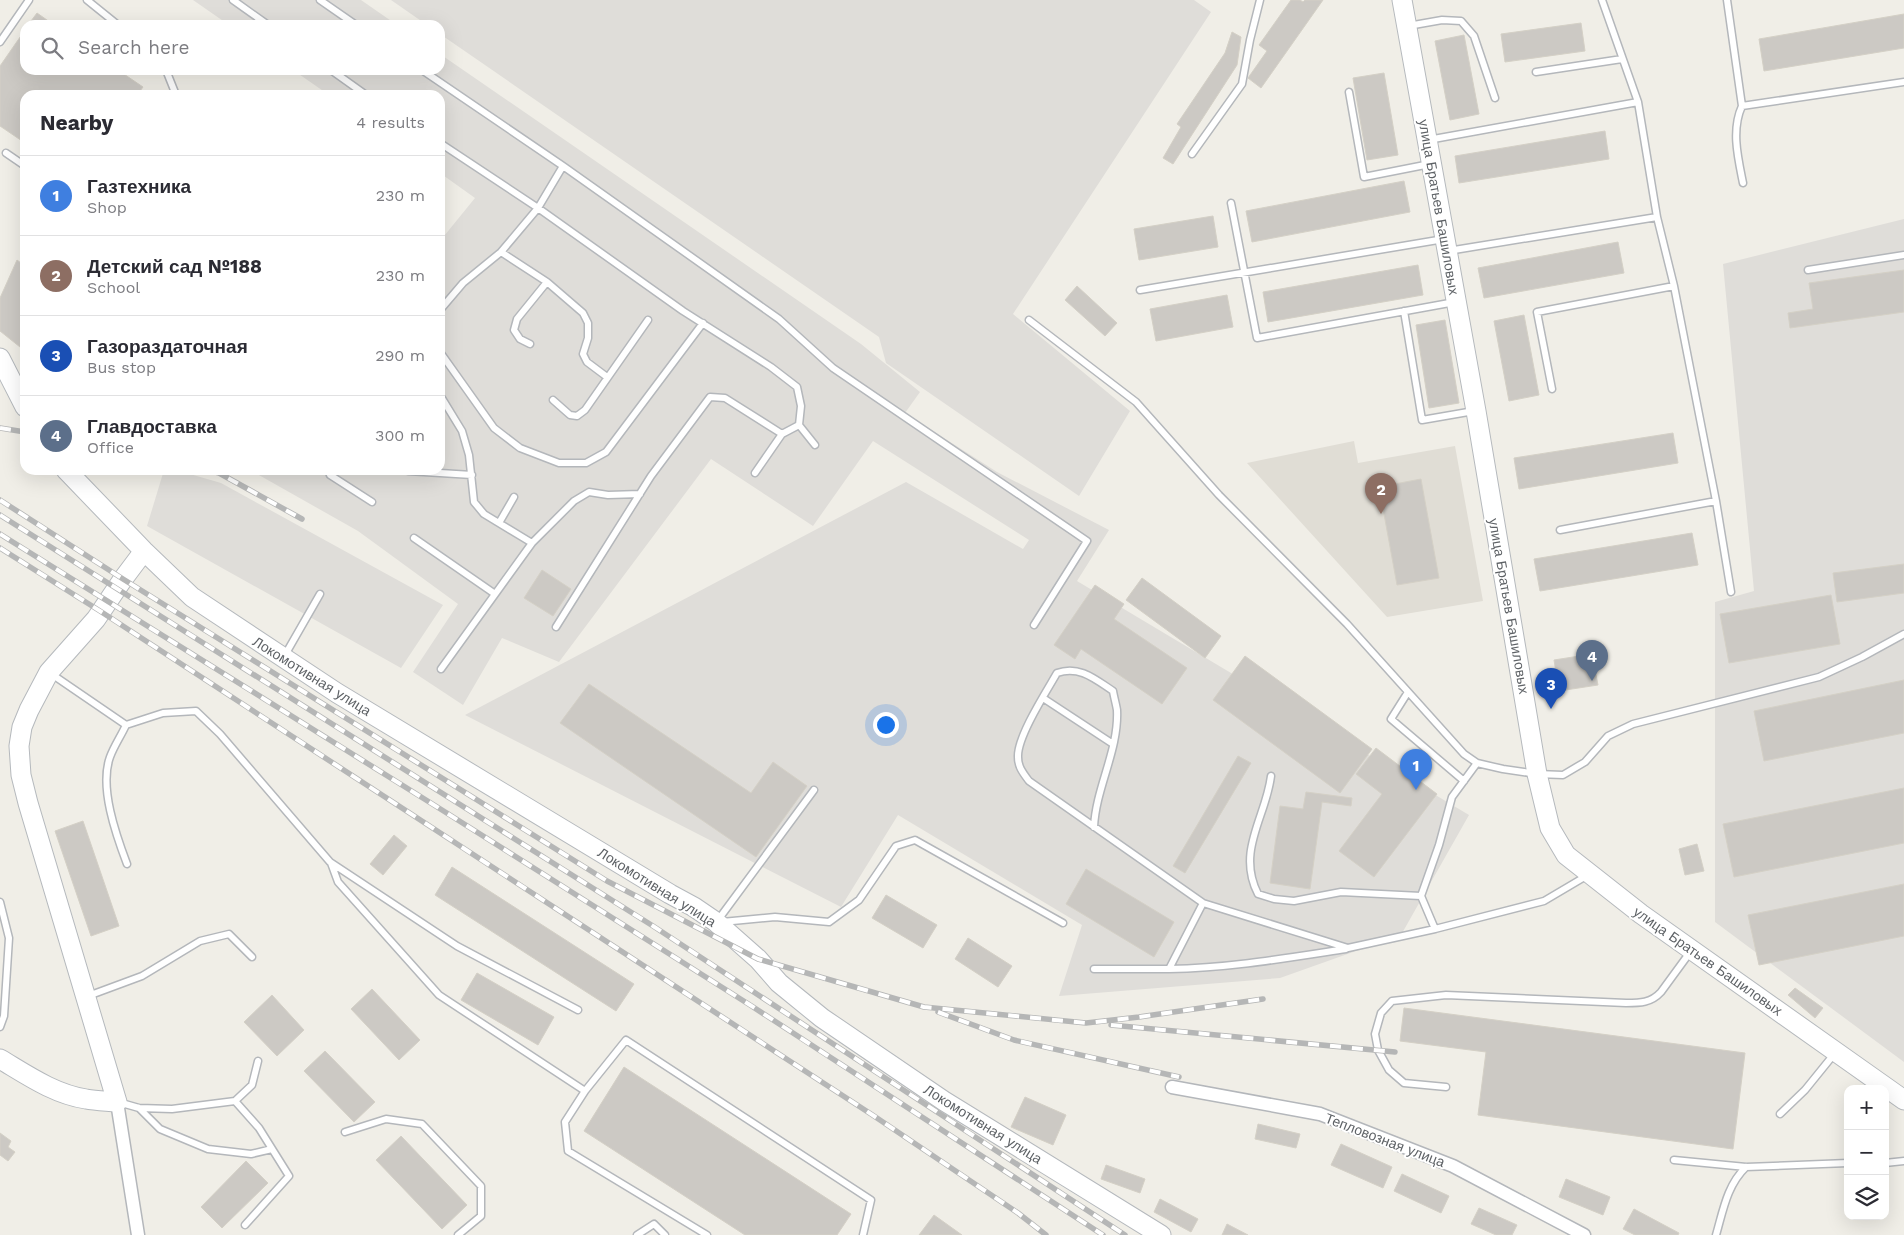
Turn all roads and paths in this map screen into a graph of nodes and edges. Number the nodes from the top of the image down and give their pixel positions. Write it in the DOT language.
graph roads {
  1 [pos="29,0"];
  2 [pos="87,0"];
  3 [pos="233,0"];
  4 [pos="320,0"];
  5 [pos="1260,0"];
  6 [pos="1402,0"];
  7 [pos="1602,0"];
  8 [pos="1727,0"];
  9 [pos="112,20"];
  10 [pos="261,20"];
  11 [pos="349,20"];
  12 [pos="1407,26"];
  13 [pos="0,42"];
  14 [pos="1622,58"];
  15 [pos="1536,72"];
  16 [pos="168,75"];
  17 [pos="338,75"];
  18 [pos="429,75"];
  19 [pos="1904,82"];
  20 [pos="174,90"];
  21 [pos="359,90"];
  22 [pos="1349,92"];
  23 [pos="1495,98"];
  24 [pos="1638,102"];
  25 [pos="1742,106"];
  26 [pos="1427,141"];
  27 [pos="445,146"];
  28 [pos="6,153"];
  29 [pos="1192,154"];
  30 [pos="20,163"];
  31 [pos="1431,164"];
  32 [pos="563,166"];
  33 [pos="1742,183"];
  34 [pos="1231,203"];
  35 [pos="538,208"];
  36 [pos="1657,217"];
  37 [pos="1446,245"];
  38 [pos="501,252"];
  39 [pos="1904,255"];
  40 [pos="1808,270"];
  41 [pos="1245,272"];
  42 [pos="547,282"];
  43 [pos="1674,286"];
  44 [pos="1140,290"];
  45 [pos="1456,302"];
  46 [pos="445,304"];
  47 [pos="1404,311"];
  48 [pos="648,320"];
  49 [pos="1029,320"];
  50 [pos="703,324"];
  51 [pos="530,344"];
  52 [pos="0,358"];
  53 [pos="445,359"];
  54 [pos="607,377"];
  55 [pos="1552,389"];
  56 [pos="20,396"];
  57 [pos="553,400"];
  58 [pos="445,403"];
  59 [pos="1476,411"];
  60 [pos="799,425"];
  61 [pos="782,434"];
  62 [pos="815,445"];
  63 [pos="445,473"];
  64 [pos="755,474"];
  65 [pos="71,475"];
  66 [pos="330,475"];
  67 [pos="472,475"];
  68 [pos="640,494"];
  69 [pos="514,497"];
  70 [pos="1716,501"];
  71 [pos="372,502"];
  72 [pos="499,523"];
  73 [pos="1560,530"];
  74 [pos="414,538"];
  75 [pos="532,542"];
  76 [pos="144,552"];
  77 [pos="1731,592"];
  78 [pos="320,594"];
  79 [pos="495,594"];
  80 [pos="1034,625"];
  81 [pos="556,627"];
  82 [pos="1904,634"];
  83 [pos="283,658"];
  84 [pos="441,669"];
  85 [pos="49,672"];
  86 [pos="1408,692"];
  87 [pos="1043,698"];
  88 [pos="126,725"];
  89 [pos="1114,744"];
  90 [pos="1477,763"];
  91 [pos="1537,774"];
  92 [pos="1271,776"];
  93 [pos="1464,781"];
  94 [pos="814,790"];
  95 [pos="1094,827"];
  96 [pos="330,862"];
  97 [pos="126,864"];
  98 [pos="1590,874"];
  99 [pos="1421,896"];
  100 [pos="0,902"];
  101 [pos="1203,903"];
  102 [pos="2,913"];
  103 [pos="716,922"];
  104 [pos="1063,923"];
  105 [pos="1435,929"];
  106 [pos="1348,948"];
  107 [pos="1692,950"];
  108 [pos="252,957"];
  109 [pos="1094,969"];
  110 [pos="1169,969"];
  111 [pos="0,970"];
  112 [pos="7,974"];
  113 [pos="86,997"];
  114 [pos="578,1010"];
  115 [pos="0,1027"];
  116 [pos="1836,1052"];
  117 [pos="0,1059"];
  118 [pos="258,1061"];
  119 [pos="1446,1087"];
  120 [pos="1172,1088"];
  121 [pos="585,1091"];
  122 [pos="1904,1100"];
  123 [pos="235,1101"];
  124 [pos="117,1102"];
  125 [pos="139,1108"];
  126 [pos="1780,1114"];
  127 [pos="345,1132"];
  128 [pos="272,1149"];
  129 [pos="1674,1160"];
  130 [pos="1904,1161"];
  131 [pos="1844,1163"];
  132 [pos="1889,1163"];
  133 [pos="1746,1166"];
  134 [pos="245,1225"];
  135 [pos="138,1235"];
  136 [pos="458,1235"];
  137 [pos="637,1235"];
  138 [pos="665,1235"];
  139 [pos="707,1235"];
  140 [pos="863,1235"];
  141 [pos="1161,1235"];
  142 [pos="1584,1235"];
  143 [pos="1716,1235"];
  1 -- 13 [label="lane"];
  2 -- 9 [label="lane"];
  3 -- 10 [label="lane"];
  4 -- 11 [label="lane"];
  5 -- 29 [label="lane"];
  6 -- 12 [label="street, улица Братьев Башиловых"];
  7 -- 14 [label="lane"];
  8 -- 25 [label="lane"];
  12 -- 23 [label="lane"];
  12 -- 26 [label="street, улица Братьев Башиловых"];
  14 -- 15 [label="lane"];
  14 -- 24 [label="lane"];
  16 -- 20 [label="lane"];
  17 -- 21 [label="lane"];
  18 -- 32 [label="lane"];
  19 -- 25 [label="lane"];
  22 -- 31 [label="lane"];
  24 -- 26 [label="lane"];
  24 -- 36 [label="lane"];
  25 -- 33 [label="lane"];
  26 -- 31 [label="street, улица Братьев Башиловых"];
  27 -- 35 [label="lane"];
  28 -- 30 [label="lane"];
  31 -- 37 [label="street, улица Братьев Башиловых"];
  32 -- 35 [label="lane"];
  32 -- 80 [label="lane"];
  34 -- 41 [label="lane"];
  35 -- 38 [label="lane"];
  35 -- 50 [label="lane"];
  36 -- 37 [label="lane"];
  36 -- 43 [label="lane"];
  37 -- 41 [label="lane"];
  37 -- 45 [label="street, улица Братьев Башиловых"];
  38 -- 42 [label="lane"];
  38 -- 46 [label="lane"];
  39 -- 40 [label="lane"];
  41 -- 44 [label="lane"];
  41 -- 47 [label="lane"];
  42 -- 51 [label="lane"];
  42 -- 54 [label="lane"];
  43 -- 55 [label="lane"];
  43 -- 70 [label="lane"];
  45 -- 47 [label="lane"];
  45 -- 59 [label="street, улица Братьев Башиловых"];
  47 -- 59 [label="lane"];
  48 -- 54 [label="lane"];
  49 -- 86 [label="lane"];
  50 -- 53 [label="lane"];
  50 -- 60 [label="lane"];
  52 -- 56 [label="street"];
  54 -- 57 [label="lane"];
  58 -- 67 [label="lane"];
  59 -- 91 [label="street, улица Братьев Башиловых"];
  60 -- 61 [label="lane"];
  60 -- 62 [label="lane"];
  61 -- 64 [label="lane"];
  61 -- 68 [label="lane"];
  63 -- 67 [label="lane"];
  65 -- 76 [label="street, Локомотивная улица"];
  66 -- 71 [label="lane"];
  67 -- 72 [label="lane"];
  68 -- 75 [label="lane"];
  68 -- 81 [label="lane"];
  69 -- 72 [label="lane"];
  70 -- 73 [label="lane"];
  70 -- 77 [label="lane"];
  72 -- 75 [label="lane"];
  74 -- 79 [label="lane"];
  75 -- 79 [label="lane"];
  76 -- 83 [label="street, Локомотивная улица"];
  76 -- 85 [label="street"];
  78 -- 83 [label="lane"];
  79 -- 84 [label="lane"];
  82 -- 91 [label="lane"];
  83 -- 103 [label="street, Локомотивная улица"];
  85 -- 88 [label="lane"];
  85 -- 113 [label="street"];
  86 -- 90 [label="lane"];
  86 -- 93 [label="lane"];
  87 -- 89 [label="lane"];
  87 -- 89 [label="lane"];
  87 -- 95 [label="lane"];
  88 -- 96 [label="lane"];
  88 -- 97 [label="lane"];
  89 -- 95 [label="lane"];
  90 -- 91 [label="lane"];
  90 -- 93 [label="lane"];
  91 -- 98 [label="street, улица Братьев Башиловых"];
  92 -- 99 [label="lane"];
  93 -- 99 [label="lane"];
  94 -- 103 [label="lane"];
  95 -- 101 [label="lane"];
  96 -- 114 [label="lane"];
  96 -- 121 [label="lane"];
  98 -- 105 [label="lane"];
  98 -- 107 [label="street, улица Братьев Башиловых"];
  99 -- 105 [label="lane"];
  100 -- 102 [label="lane"];
  101 -- 106 [label="lane"];
  101 -- 110 [label="lane"];
  102 -- 112 [label="lane"];
  103 -- 104 [label="lane"];
  103 -- 141 [label="street, Локомотивная улица"];
  105 -- 106 [label="lane"];
  106 -- 110 [label="lane"];
  107 -- 116 [label="street, улица Братьев Башиловых"];
  107 -- 119 [label="lane"];
  108 -- 113 [label="lane"];
  109 -- 110 [label="lane"];
  111 -- 112 [label="lane"];
  112 -- 115 [label="lane"];
  113 -- 124 [label="street"];
  116 -- 122 [label="street, улица Братьев Башиловых"];
  116 -- 126 [label="lane"];
  117 -- 124 [label="street"];
  118 -- 123 [label="lane"];
  120 -- 142 [label="street, Тепловозная улица"];
  121 -- 139 [label="lane"];
  121 -- 140 [label="lane"];
  123 -- 125 [label="lane"];
  123 -- 128 [label="lane"];
  124 -- 125 [label="lane"];
  124 -- 135 [label="street"];
  125 -- 128 [label="lane"];
  127 -- 136 [label="lane"];
  128 -- 134 [label="lane"];
  129 -- 133 [label="lane"];
  130 -- 132 [label="lane"];
  131 -- 133 [label="lane"];
  133 -- 143 [label="lane"];
  137 -- 138 [label="lane"];
}
